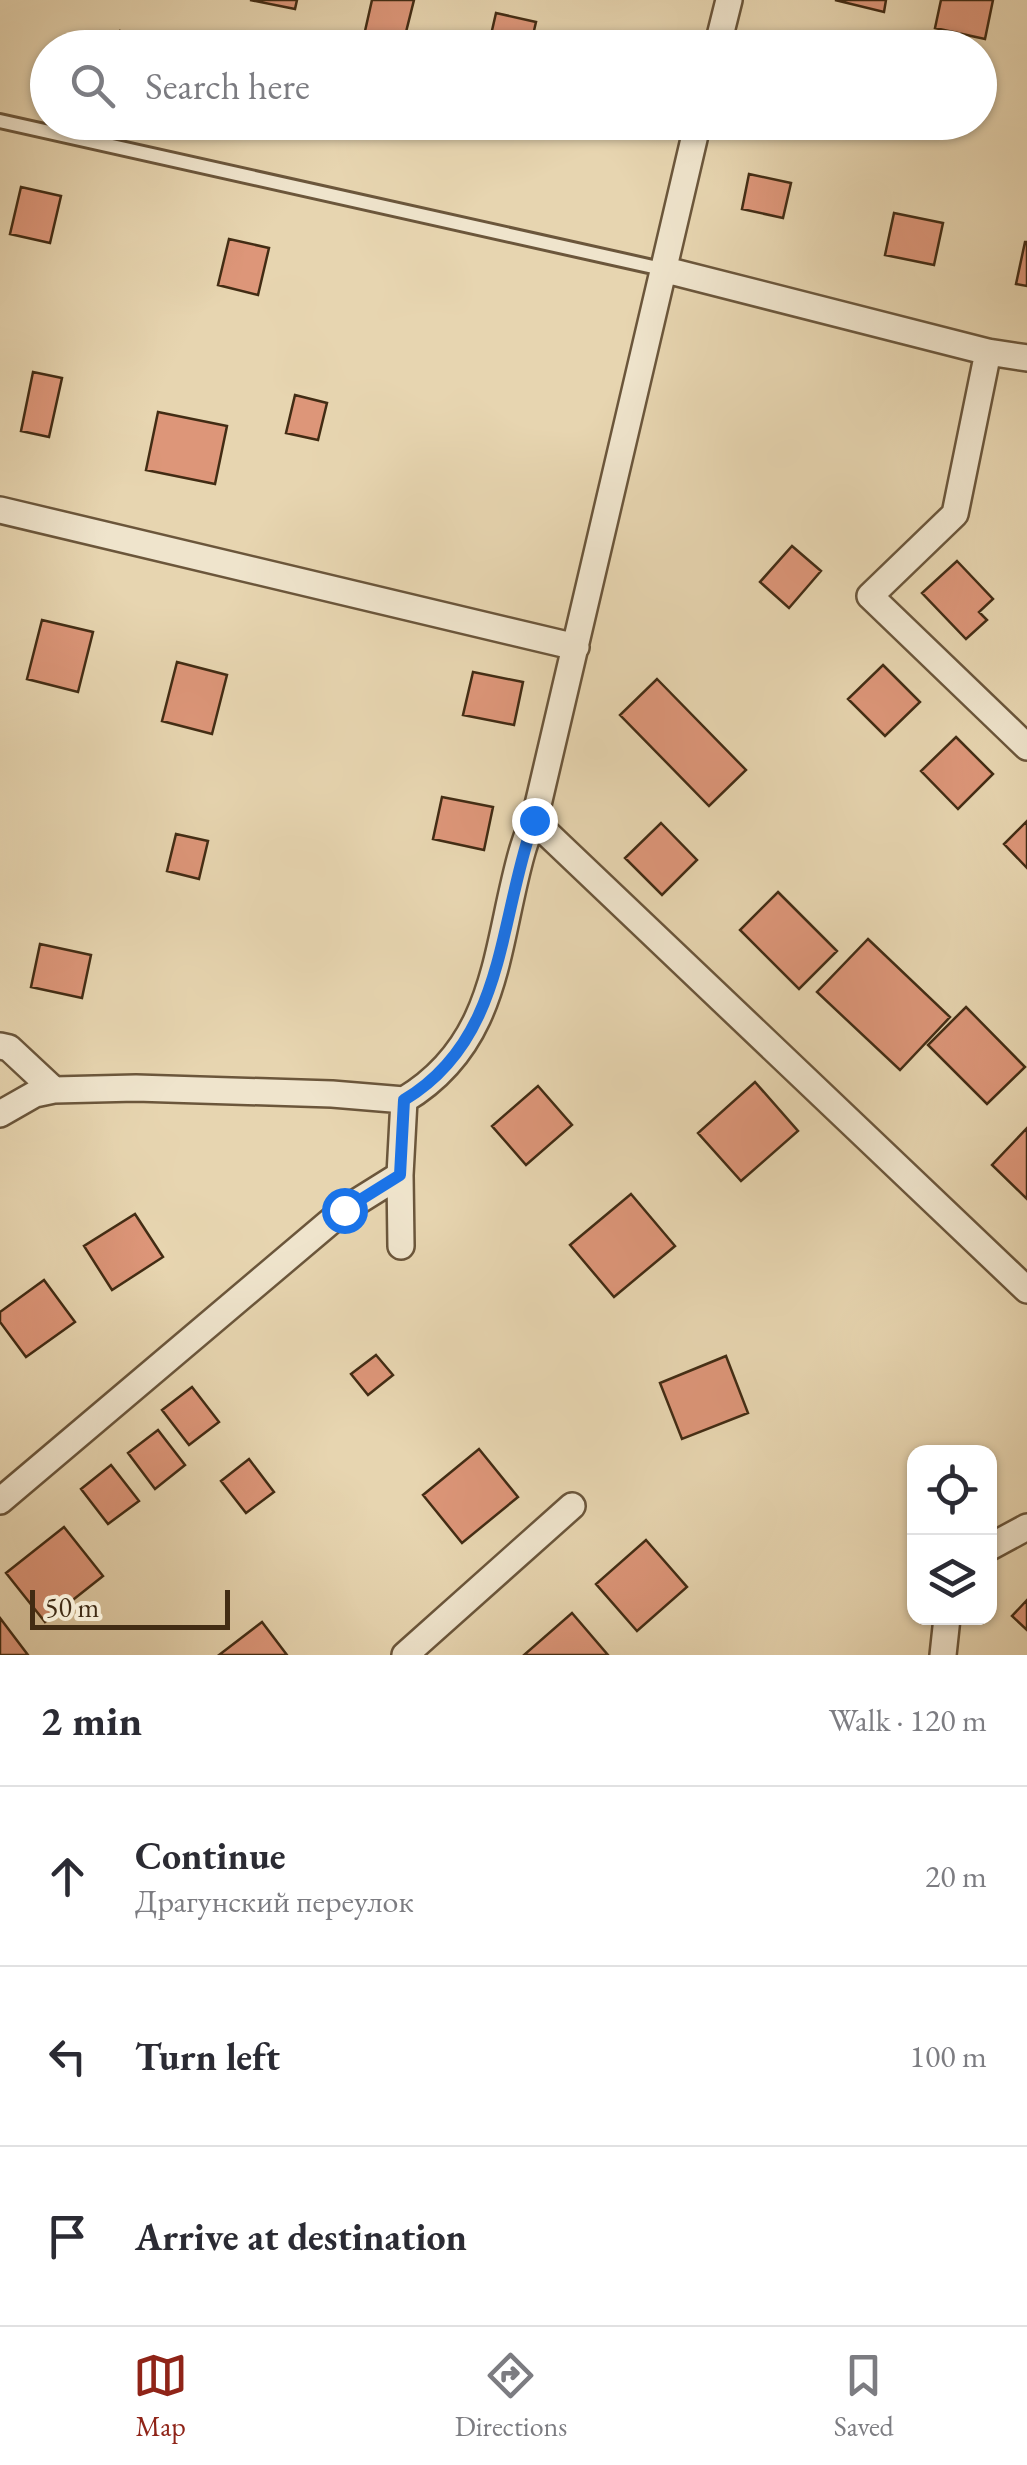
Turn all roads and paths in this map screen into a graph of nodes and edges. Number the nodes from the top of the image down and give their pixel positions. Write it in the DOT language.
graph roads {
  1 [pos="729,0"];
  2 [pos="722,30"];
  3 [pos="0,121"];
  4 [pos="30,128"];
  5 [pos="85,140"];
  6 [pos="694,140"];
  7 [pos="662,269"];
  8 [pos="988,352"];
  9 [pos="1027,358"];
  10 [pos="0,510"];
  11 [pos="576,648"];
  12 [pos="1027,747"];
  13 [pos="534,820"];
  14 [pos="0,1046"];
  15 [pos="54,1090"];
  16 [pos="404,1100"];
  17 [pos="0,1114"];
  18 [pos="400,1175"];
  19 [pos="401,1246"];
  20 [pos="1027,1290"];
  21 [pos="0,1501"];
  22 [pos="572,1506"];
  23 [pos="1027,1527"];
  24 [pos="997,1543"];
  25 [pos="947,1625"];
  26 [pos="405,1655"];
  27 [pos="942,1655"];
  1 -- 2 [label="street"];
  3 -- 4 [label="lane"];
  5 -- 7 [label="lane"];
  6 -- 7 [label="street"];
  7 -- 8 [label="street"];
  7 -- 11 [label="street"];
  8 -- 9 [label="street"];
  8 -- 12 [label="street"];
  10 -- 11 [label="street"];
  11 -- 13 [label="street"];
  13 -- 16 [label="street"];
  13 -- 20 [label="street"];
  14 -- 15 [label="street"];
  15 -- 16 [label="street"];
  15 -- 17 [label="street"];
  16 -- 18 [label="street"];
  18 -- 19 [label="street"];
  18 -- 21 [label="street"];
  22 -- 26 [label="street"];
  23 -- 24 [label="street"];
  25 -- 27 [label="street"];
}
